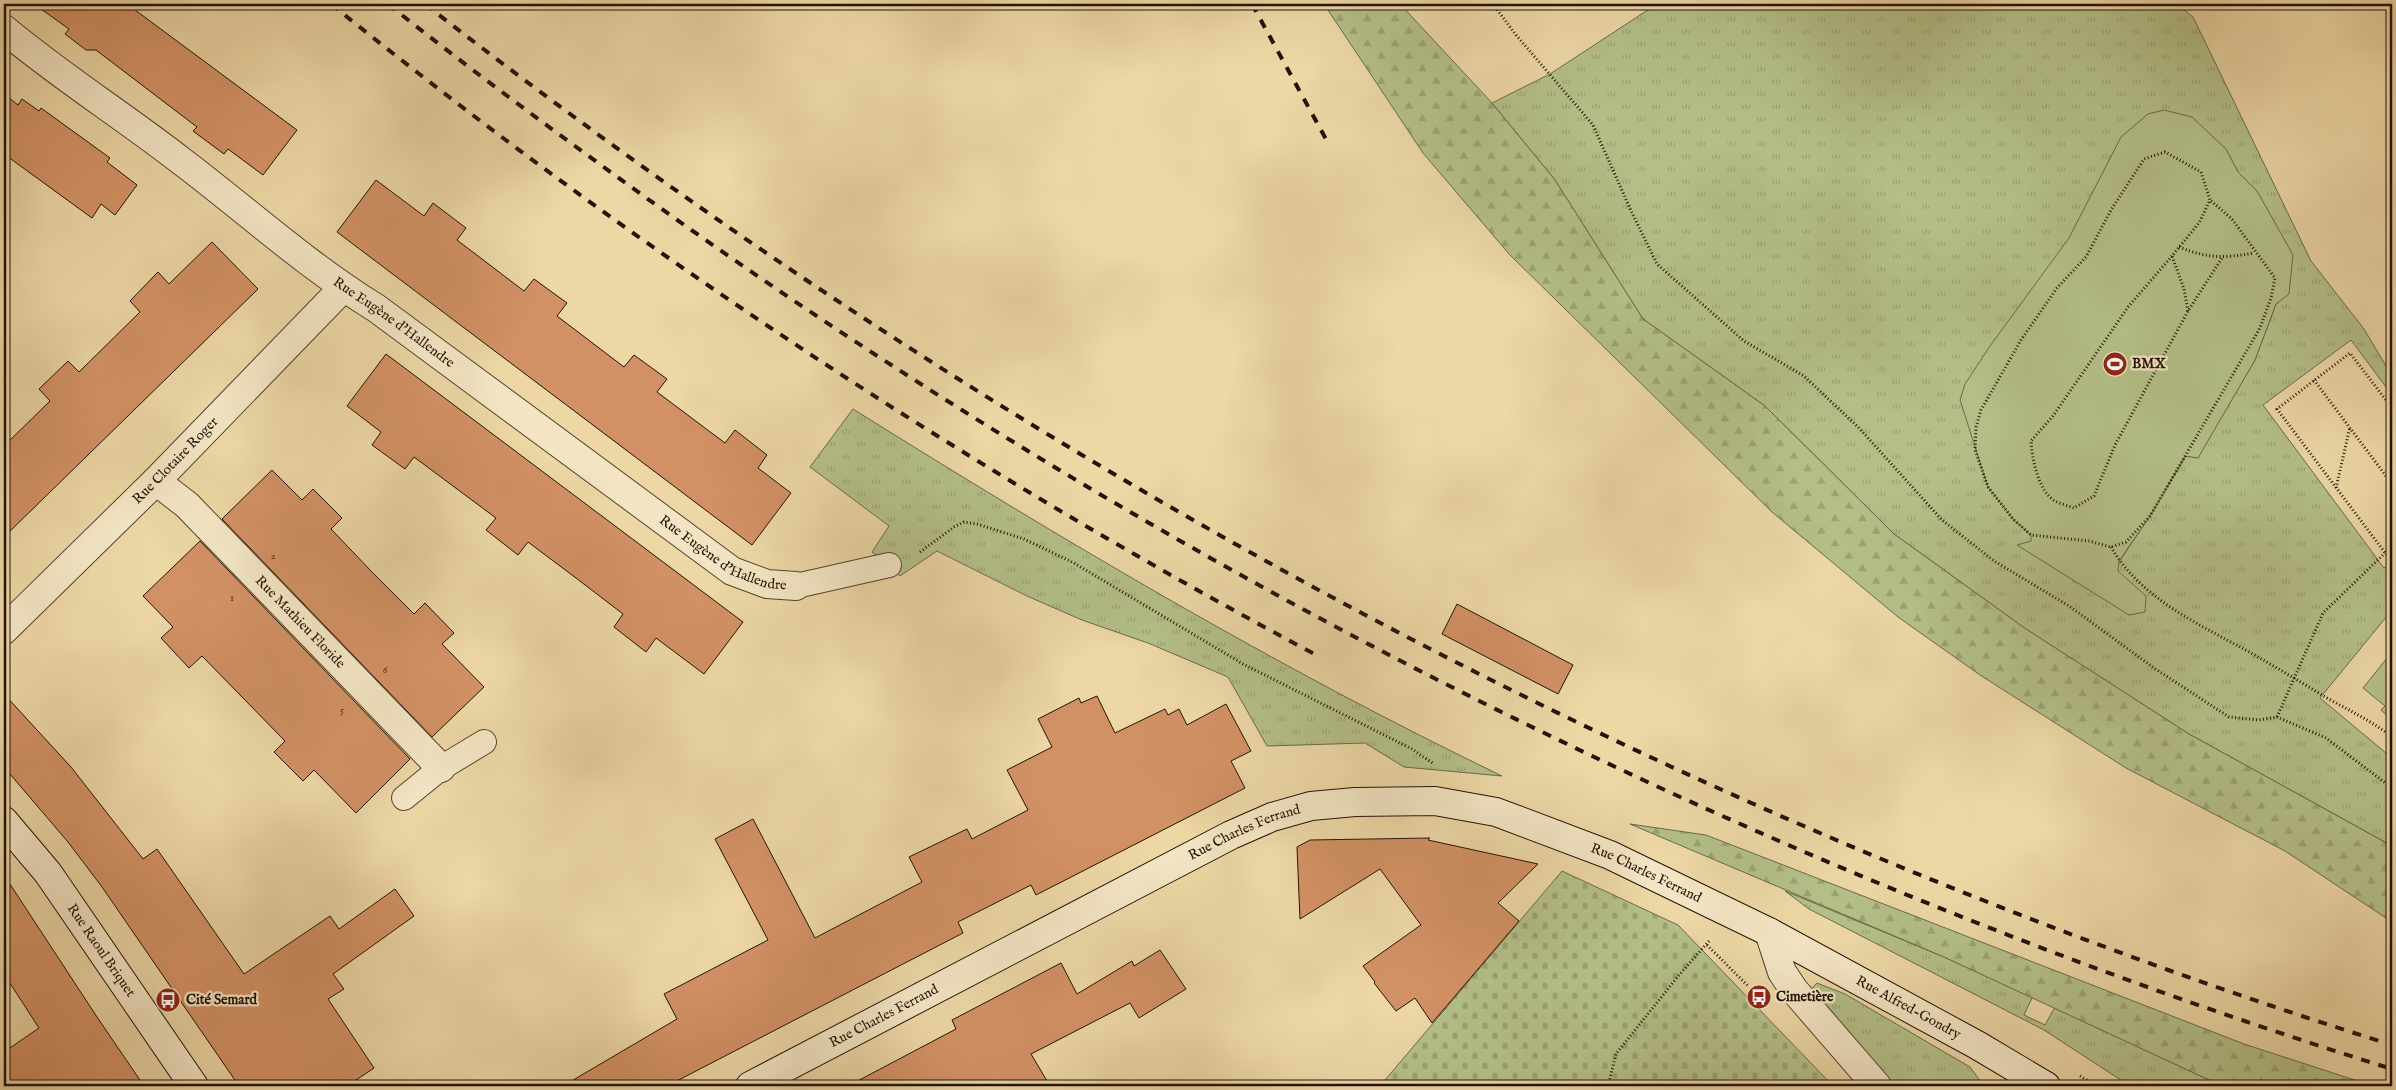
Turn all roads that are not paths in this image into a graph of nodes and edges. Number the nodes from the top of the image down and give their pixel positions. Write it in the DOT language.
graph roads {
  1 [pos="4,29"];
  2 [pos="343,288"];
  3 [pos="156,482"];
  4 [pos="889,565"];
  5 [pos="796,586"];
  6 [pos="4,630"];
  7 [pos="484,742"];
  8 [pos="440,768"];
  9 [pos="404,798"];
  10 [pos="4,821"];
  11 [pos="1769,932"];
  12 [pos="194,1086"];
  13 [pos="750,1086"];
  14 [pos="1877,1086"];
  15 [pos="2046,1086"];
  1 -- 2 [label="street, Rue Eugène d'Hallendre"];
  2 -- 3 [label="street, Rue Clotaire Roger"];
  2 -- 5 [label="street, Rue Eugène d'Hallendre"];
  3 -- 6 [label="street, Rue Clotaire Roger"];
  3 -- 8 [label="street, Rue Mathieu Floride"];
  4 -- 5 [label="lane"];
  7 -- 8 [label="lane"];
  8 -- 9 [label="lane"];
  10 -- 12 [label="street, Rue Raoul Briquet"];
  11 -- 13 [label="street, Rue Charles Ferrand"];
  11 -- 14 [label="street"];
  11 -- 15 [label="street, Rue Alfred-Gondry"];
}
